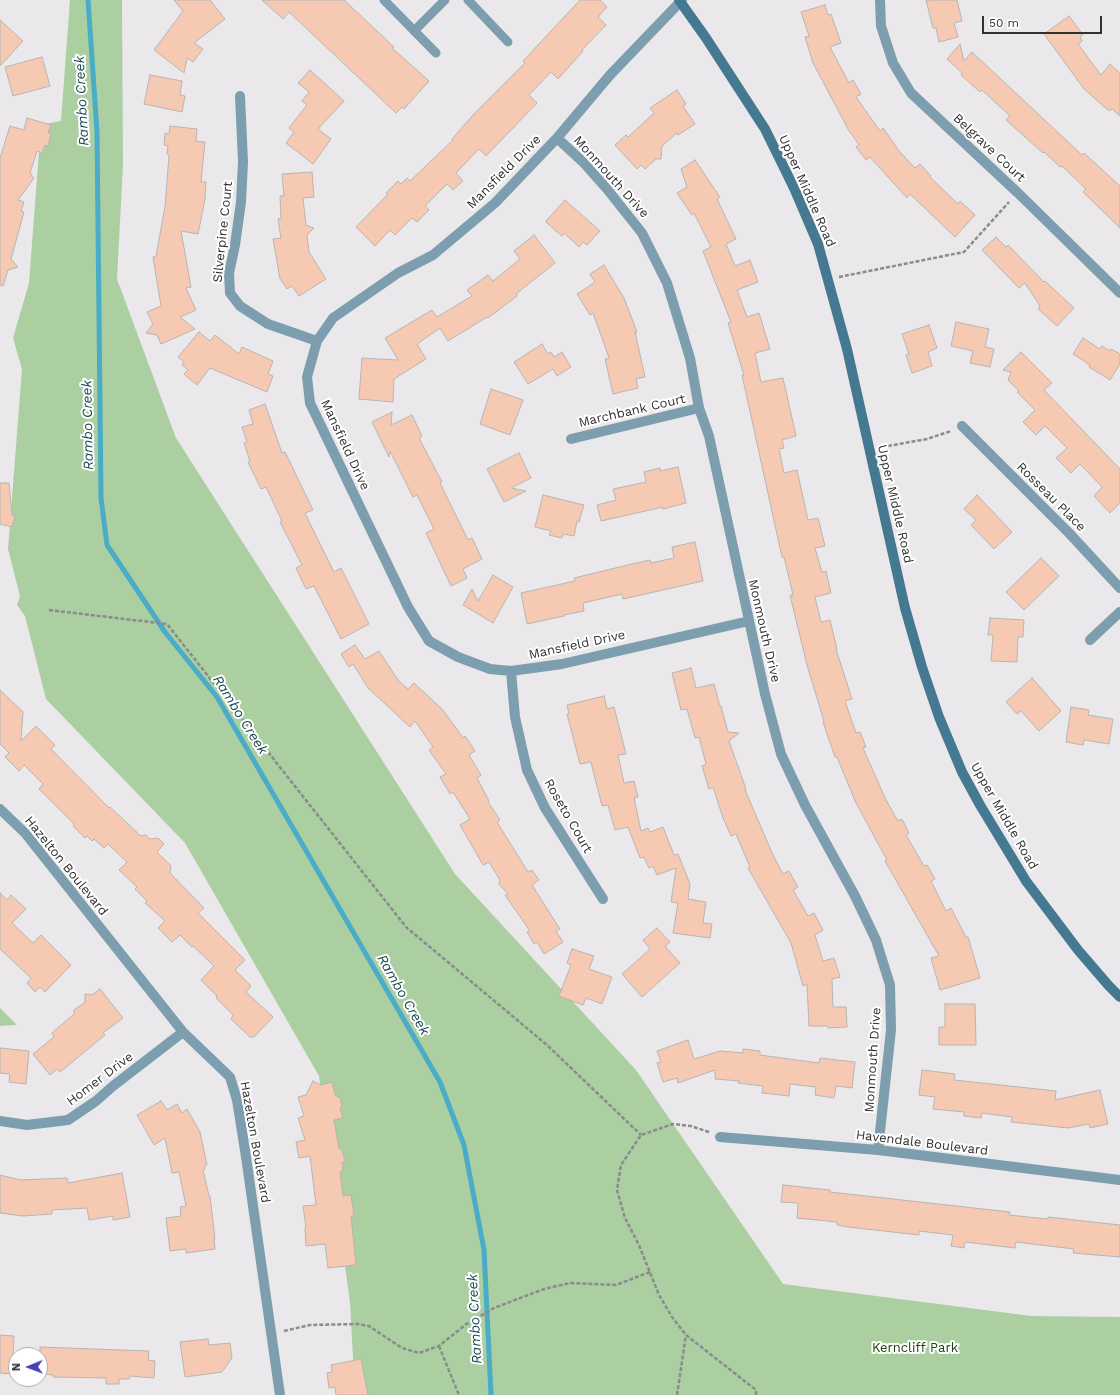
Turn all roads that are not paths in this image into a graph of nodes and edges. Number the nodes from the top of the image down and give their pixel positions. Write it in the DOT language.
graph roads {
  1 [pos="384,0"];
  2 [pos="445,0"];
  3 [pos="468,0"];
  4 [pos="880,0"];
  5 [pos="680,1"];
  6 [pos="414,31"];
  7 [pos="508,42"];
  8 [pos="436,53"];
  9 [pos="240,96"];
  10 [pos="557,138"];
  11 [pos="1120,293"];
  12 [pos="317,341"];
  13 [pos="699,408"];
  14 [pos="962,426"];
  15 [pos="571,439"];
  16 [pos="1120,588"];
  17 [pos="1120,612"];
  18 [pos="749,621"];
  19 [pos="1090,640"];
  20 [pos="511,671"];
  21 [pos="0,809"];
  22 [pos="603,899"];
  23 [pos="1120,997"];
  24 [pos="183,1032"];
  25 [pos="0,1121"];
  26 [pos="720,1137"];
  27 [pos="878,1150"];
  28 [pos="1120,1180"];
  29 [pos="280,1395"];
  1 -- 6 [label="lane"];
  2 -- 6 [label="lane"];
  3 -- 7 [label="lane"];
  4 -- 11 [label="street, Belgrave Court"];
  5 -- 10 [label="street, Mansfield Drive"];
  5 -- 23 [label="street, Upper Middle Road"];
  6 -- 8 [label="lane"];
  9 -- 12 [label="street, Silverpine Court"];
  10 -- 12 [label="street, Mansfield Drive"];
  10 -- 13 [label="street, Monmouth Drive"];
  12 -- 20 [label="street, Mansfield Drive"];
  13 -- 15 [label="street, Marchbank Court"];
  13 -- 18 [label="street, Monmouth Drive"];
  14 -- 16 [label="street, Rosseau Place"];
  17 -- 19 [label="street"];
  18 -- 20 [label="street, Mansfield Drive"];
  18 -- 27 [label="street, Monmouth Drive"];
  20 -- 22 [label="street, Roseto Court"];
  21 -- 24 [label="street, Hazelton Boulevard"];
  24 -- 25 [label="street, Homer Drive"];
  24 -- 29 [label="street, Hazelton Boulevard"];
  26 -- 27 [label="street, Havendale Boulevard"];
  27 -- 28 [label="street, Havendale Boulevard"];
}
